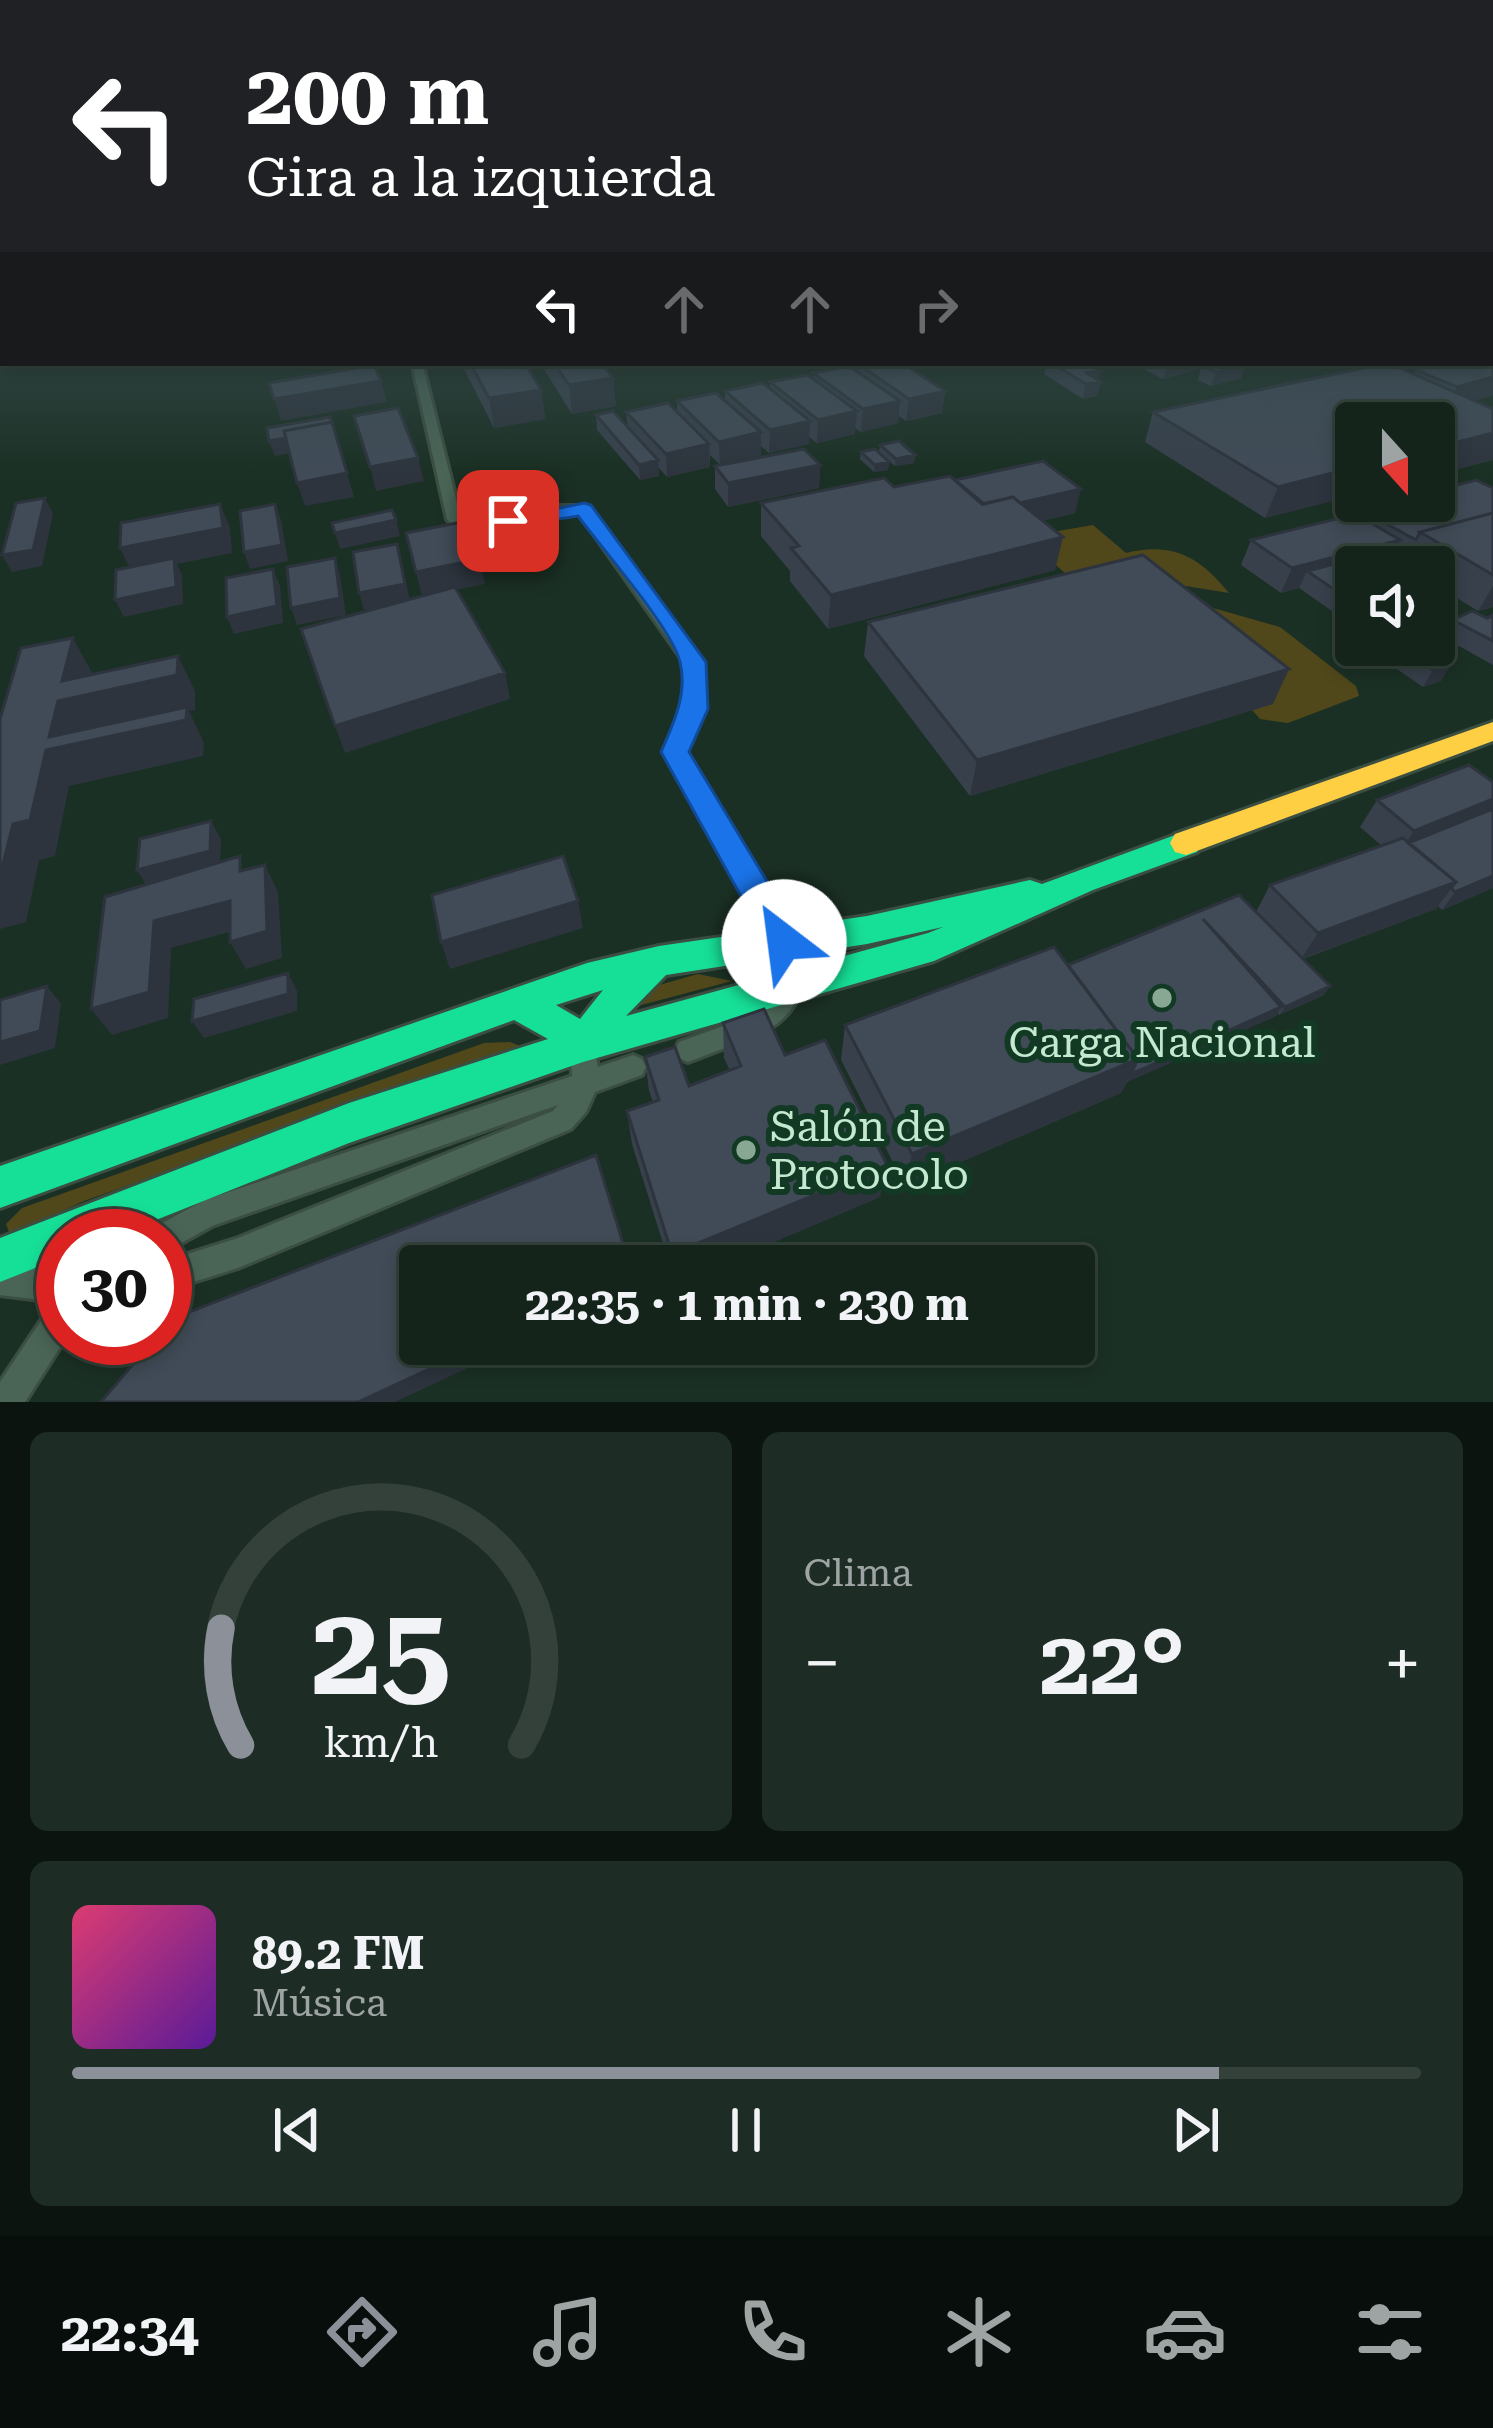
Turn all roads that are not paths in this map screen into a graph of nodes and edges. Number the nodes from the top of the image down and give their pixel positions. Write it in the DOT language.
graph roads {
  1 [pos="418,366"];
  2 [pos="1493,731"];
  3 [pos="1081,881"];
  4 [pos="784,942"];
  5 [pos="658,961"];
  6 [pos="788,987"];
  7 [pos="515,1003"];
  8 [pos="762,1022"];
  9 [pos="729,1035"];
  10 [pos="583,1045"];
  11 [pos="688,1050"];
  12 [pos="633,1067"];
  13 [pos="587,1080"];
  14 [pos="0,1187"];
  15 [pos="148,1209"];
  16 [pos="192,1222"];
  17 [pos="36,1248"];
  18 [pos="0,1260"];
  19 [pos="192,1267"];
  20 [pos="0,1280"];
  21 [pos="36,1284"];
  22 [pos="36,1356"];
  23 [pos="6,1402"];
  1 -- 4 [label="street"];
  2 -- 3 [label="main road"];
  3 -- 4 [label="main road"];
  3 -- 6 [label="main road"];
  4 -- 5 [label="main road"];
  4 -- 6 [label="street"];
  5 -- 7 [label="main road"];
  5 -- 10 [label="main road"];
  6 -- 8 [label="street"];
  6 -- 10 [label="main road"];
  7 -- 10 [label="main road"];
  7 -- 14 [label="main road"];
  9 -- 11 [label="street"];
  10 -- 13 [label="street"];
  10 -- 15 [label="main road"];
  12 -- 13 [label="street"];
  13 -- 16 [label="street"];
  13 -- 19 [label="street"];
  17 -- 18 [label="main road"];
  20 -- 21 [label="street"];
  22 -- 23 [label="street"];
}
